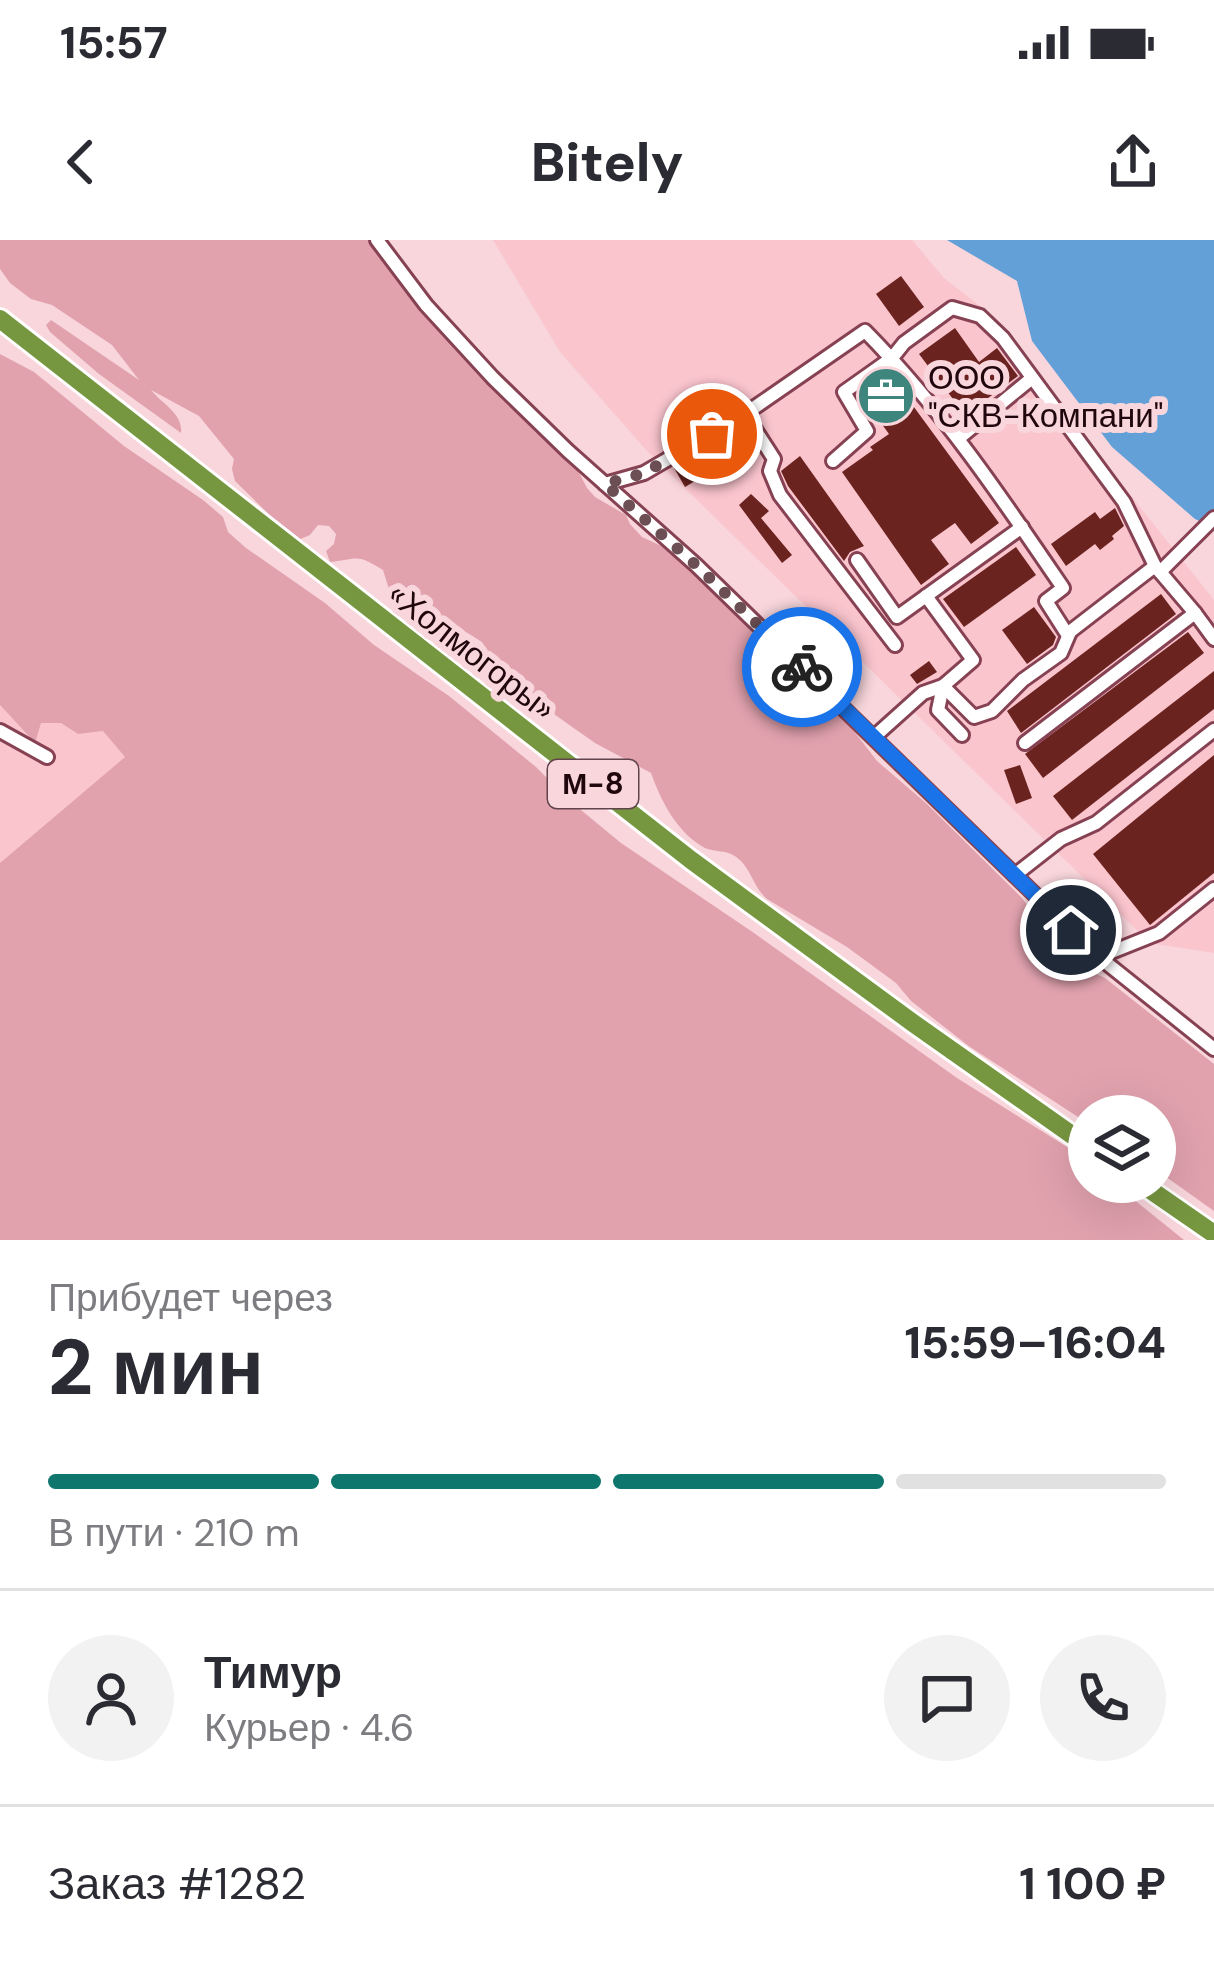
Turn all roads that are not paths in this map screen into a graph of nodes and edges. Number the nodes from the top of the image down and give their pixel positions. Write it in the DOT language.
graph roads {
  1 [pos="377,240"];
  2 [pos="0,319"];
  3 [pos="892,358"];
  4 [pos="1032,378"];
  5 [pos="745,414"];
  6 [pos="959,438"];
  7 [pos="832,461"];
  8 [pos="605,484"];
  9 [pos="1214,518"];
  10 [pos="1022,527"];
  11 [pos="857,560"];
  12 [pos="1157,569"];
  13 [pos="926,596"];
  14 [pos="1195,613"];
  15 [pos="1070,632"];
  16 [pos="1214,639"];
  17 [pos="895,645"];
  18 [pos="943,686"];
  19 [pos="0,730"];
  20 [pos="1214,730"];
  21 [pos="962,735"];
  22 [pos="874,737"];
  23 [pos="1025,743"];
  24 [pos="47,757"];
  25 [pos="1015,875"];
  26 [pos="1214,890"];
  27 [pos="1099,957"];
  28 [pos="1214,1049"];
  29 [pos="1068,1132"];
  30 [pos="1169,1203"];
  31 [pos="1214,1234"];
  1 -- 8 [label="lane"];
  2 -- 29 [label="highway, «Холмогоры» / М-8"];
  3 -- 4 [label="lane"];
  3 -- 5 [label="lane"];
  3 -- 6 [label="lane"];
  3 -- 7 [label="lane"];
  4 -- 6 [label="lane"];
  4 -- 12 [label="lane"];
  5 -- 8 [label="lane"];
  5 -- 17 [label="lane"];
  6 -- 10 [label="lane"];
  8 -- 22 [label="lane"];
  9 -- 12 [label="lane"];
  10 -- 13 [label="lane"];
  10 -- 15 [label="lane"];
  11 -- 13 [label="lane"];
  12 -- 14 [label="lane"];
  12 -- 15 [label="lane"];
  13 -- 18 [label="lane"];
  14 -- 16 [label="lane"];
  14 -- 23 [label="lane"];
  15 -- 18 [label="lane"];
  18 -- 21 [label="lane"];
  18 -- 22 [label="lane"];
  19 -- 24 [label="lane"];
  20 -- 25 [label="lane"];
  22 -- 25 [label="lane"];
  25 -- 27 [label="lane"];
  26 -- 27 [label="lane"];
  27 -- 28 [label="lane"];
  30 -- 31 [label="highway"];
}
